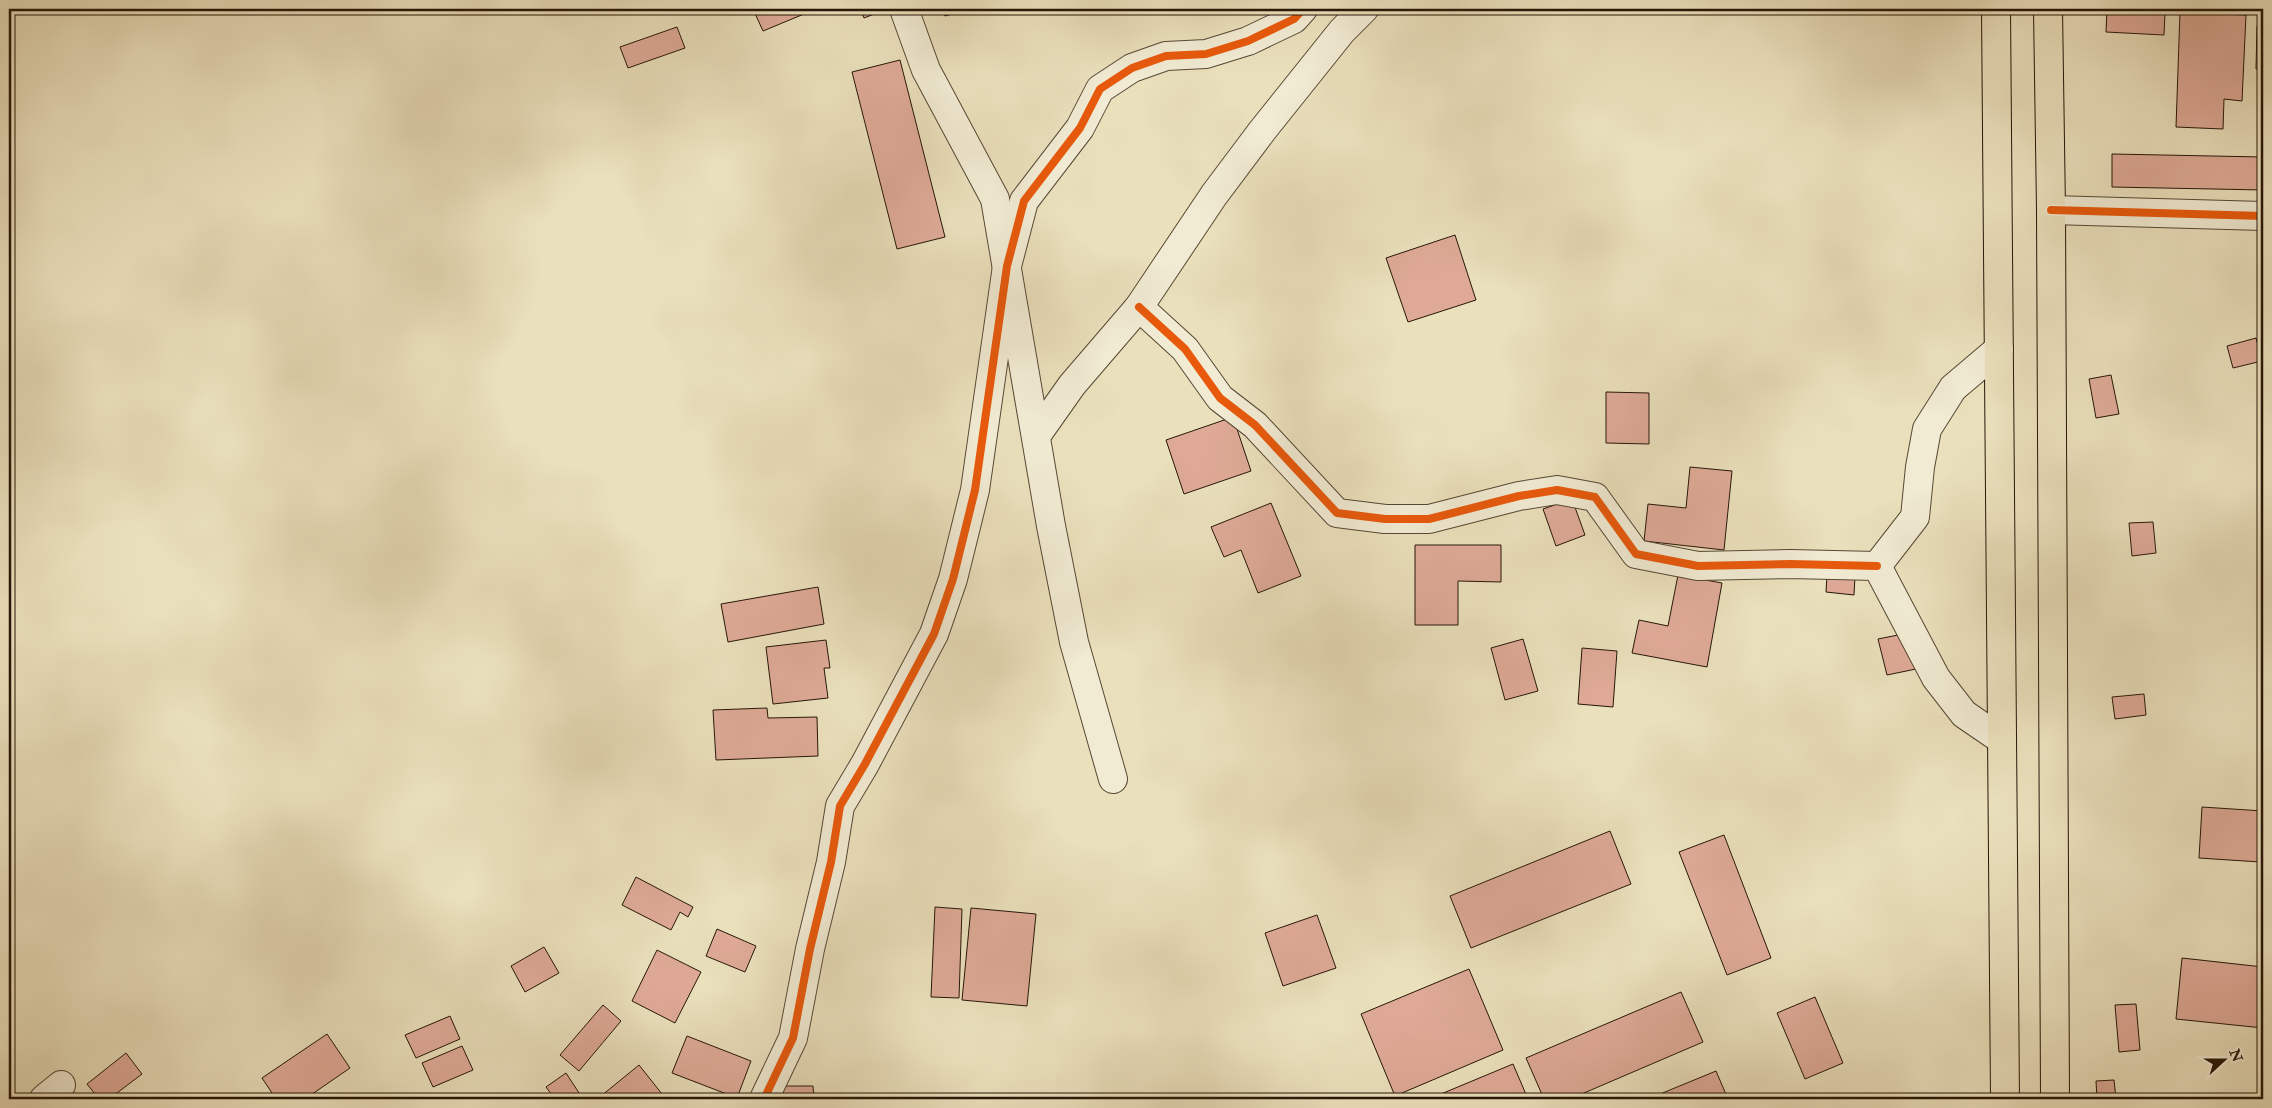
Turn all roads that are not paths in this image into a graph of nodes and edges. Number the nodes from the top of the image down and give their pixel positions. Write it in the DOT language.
graph roads {
  1 [pos="904,9"];
  2 [pos="1303,9"];
  3 [pos="1364,9"];
  4 [pos="1996,9"];
  5 [pos="2048,9"];
  6 [pos="2051,210"];
  7 [pos="2263,216"];
  8 [pos="1006,266"];
  9 [pos="1139,307"];
  10 [pos="1999,349"];
  11 [pos="1036,436"];
  12 [pos="1877,566"];
  13 [pos="2002,740"];
  14 [pos="1113,779"];
  15 [pos="764,1099"];
  16 [pos="2005,1099"];
  17 [pos="2055,1099"];
  1 -- 8 [label="street"];
  2 -- 8 [label="street"];
  3 -- 9 [label="street"];
  4 -- 10 [label="highway"];
  5 -- 6 [label="highway"];
  6 -- 7 [label="street"];
  6 -- 17 [label="highway"];
  8 -- 11 [label="street"];
  8 -- 15 [label="street"];
  9 -- 11 [label="street"];
  9 -- 12 [label="street"];
  10 -- 12 [label="street"];
  10 -- 13 [label="highway"];
  11 -- 14 [label="street"];
  12 -- 13 [label="street"];
  13 -- 16 [label="highway"];
}
